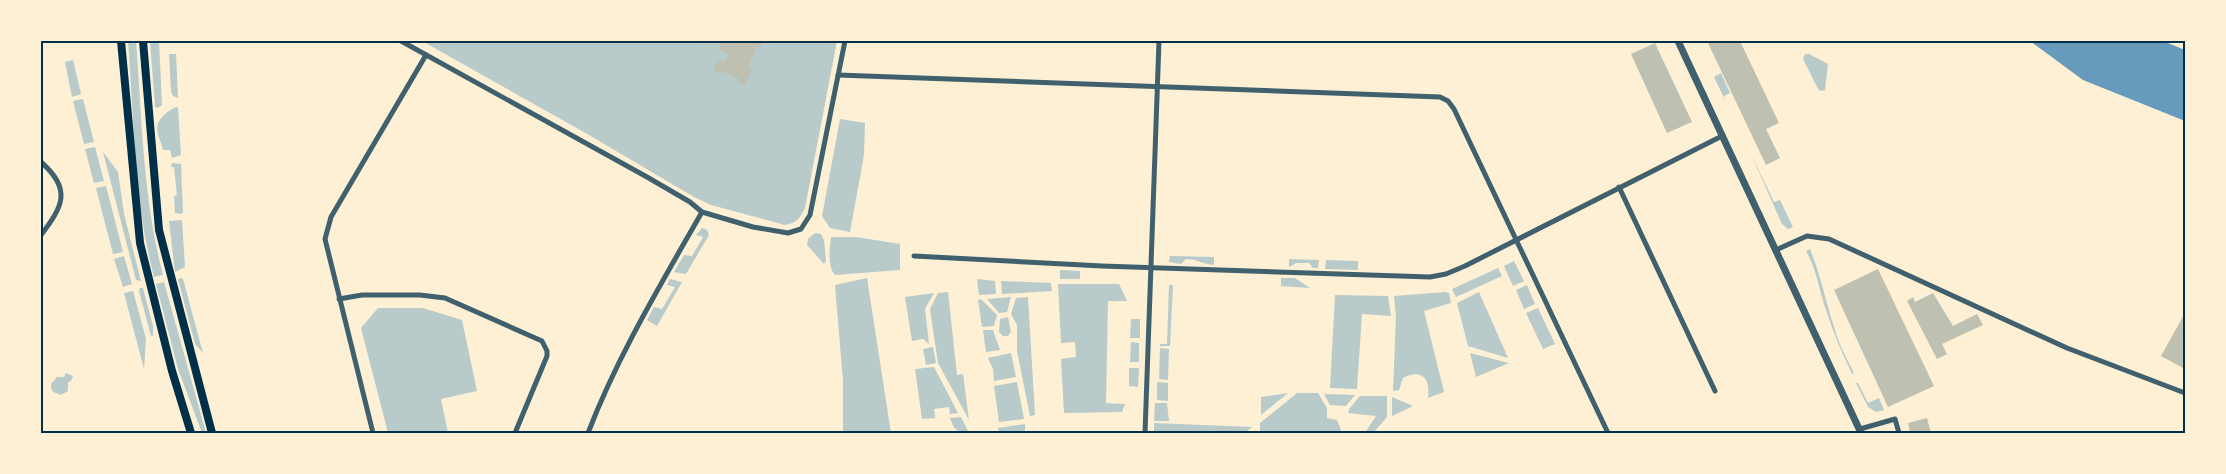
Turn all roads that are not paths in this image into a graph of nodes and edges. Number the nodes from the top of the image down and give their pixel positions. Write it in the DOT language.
graph roads {
  1 [pos="121,41"];
  2 [pos="143,41"];
  3 [pos="401,41"];
  4 [pos="845,41"];
  5 [pos="1159,41"];
  6 [pos="1678,41"];
  7 [pos="426,55"];
  8 [pos="838,76"];
  9 [pos="1158,87"];
  10 [pos="1722,136"];
  11 [pos="41,162"];
  12 [pos="1619,188"];
  13 [pos="702,212"];
  14 [pos="41,235"];
  15 [pos="1515,240"];
  16 [pos="1776,250"];
  17 [pos="914,256"];
  18 [pos="1151,268"];
  19 [pos="339,299"];
  20 [pos="1715,391"];
  21 [pos="2185,393"];
  22 [pos="1861,431"];
  23 [pos="192,433"];
  24 [pos="212,433"];
  25 [pos="373,433"];
  26 [pos="515,433"];
  27 [pos="588,433"];
  28 [pos="1145,433"];
  29 [pos="1608,433"];
  30 [pos="1899,433"];
  1 -- 23 [label="main road"];
  2 -- 24 [label="main road"];
  3 -- 7 [label="street"];
  4 -- 8 [label="street"];
  5 -- 9 [label="street"];
  6 -- 10 [label="street"];
  7 -- 13 [label="street"];
  7 -- 19 [label="street"];
  8 -- 9 [label="street"];
  8 -- 13 [label="street"];
  9 -- 15 [label="street"];
  9 -- 18 [label="street"];
  10 -- 12 [label="street"];
  10 -- 16 [label="street"];
  11 -- 14 [label="street"];
  12 -- 15 [label="street"];
  12 -- 20 [label="street"];
  13 -- 27 [label="street"];
  15 -- 18 [label="street"];
  15 -- 29 [label="street"];
  16 -- 21 [label="street"];
  16 -- 22 [label="street"];
  17 -- 18 [label="street"];
  18 -- 28 [label="street"];
  19 -- 25 [label="street"];
  19 -- 26 [label="street"];
  22 -- 30 [label="street"];
}
